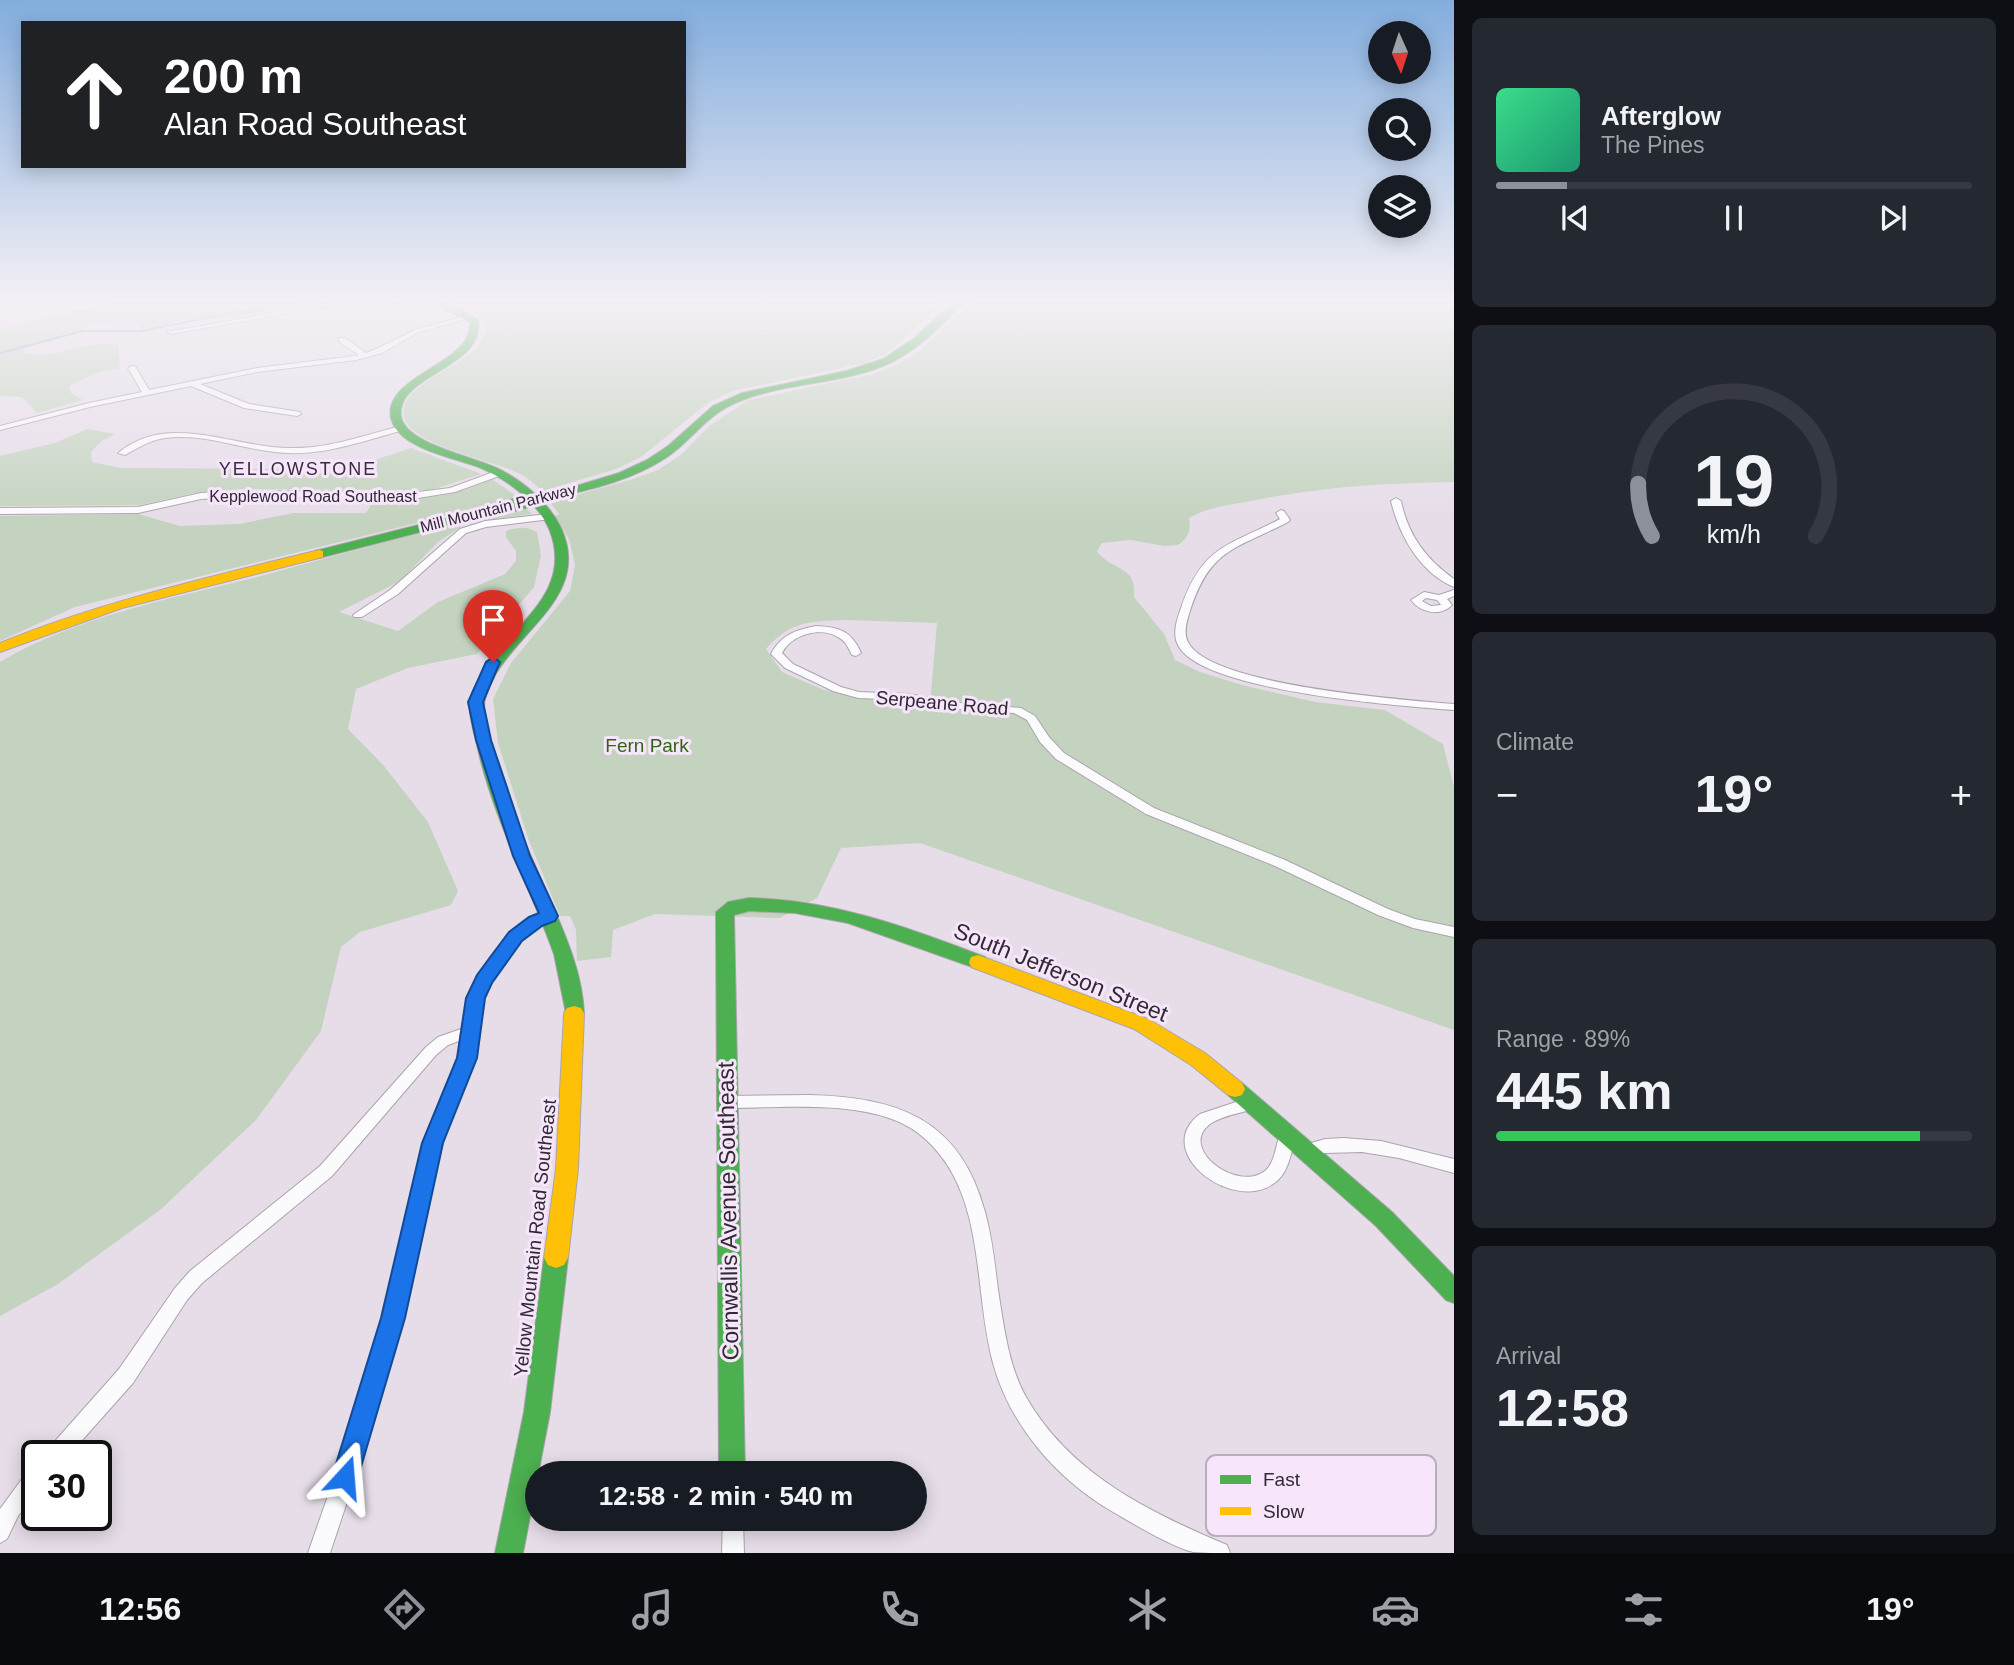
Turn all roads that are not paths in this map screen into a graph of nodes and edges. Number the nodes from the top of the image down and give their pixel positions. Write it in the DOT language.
graph roads {
  1 [pos="135,373"];
  2 [pos="241,373"];
  3 [pos="429,373"];
  4 [pos="841,373"];
  5 [pos="193,384"];
  6 [pos="146,393"];
  7 [pos="297,414"];
  8 [pos="0,428"];
  9 [pos="401,428"];
  10 [pos="122,453"];
  11 [pos="499,473"];
  12 [pos="1396,501"];
  13 [pos="0,512"];
  14 [pos="1281,513"];
  15 [pos="548,517"];
  16 [pos="1454,584"];
  17 [pos="1454,593"];
  18 [pos="1440,598"];
  19 [pos="358,615"];
  20 [pos="0,648"];
  21 [pos="856,653"];
  22 [pos="1454,707"];
  23 [pos="549,916"];
  24 [pos="1454,932"];
  25 [pos="725,948"];
  26 [pos="469,1032"];
  27 [pos="727,1102"];
  28 [pos="1251,1102"];
  29 [pos="1288,1134"];
  30 [pos="1307,1151"];
  31 [pos="1454,1166"];
  32 [pos="1454,1292"];
  33 [pos="69,1440"];
  34 [pos="732,1461"];
  35 [pos="21,1496"];
  36 [pos="733,1531"];
  37 [pos="0,1532"];
  38 [pos="319,1553"];
  39 [pos="509,1553"];
  40 [pos="733,1553"];
  41 [pos="1219,1553"];
  1 -- 6 [label="street"];
  2 -- 5 [label="street"];
  3 -- 9 [label="street"];
  4 -- 20 [label="street, Mill Mountain Parkway, bridge"];
  5 -- 6 [label="street"];
  5 -- 7 [label="street"];
  6 -- 8 [label="street"];
  9 -- 10 [label="street"];
  9 -- 11 [label="street, Yellow Mountain Road Southeast"];
  11 -- 13 [label="street, Kepplewood Road Southeast"];
  11 -- 15 [label="street, Yellow Mountain Road Southeast"];
  12 -- 16 [label="street"];
  14 -- 22 [label="street"];
  15 -- 19 [label="street"];
  15 -- 23 [label="street, Yellow Mountain Road Southeast"];
  17 -- 18 [label="street"];
  21 -- 24 [label="street, Serpeane Road"];
  23 -- 26 [label="street"];
  23 -- 39 [label="street, Yellow Mountain Road Southeast"];
  25 -- 27 [label="street, Cornwallis Avenue Southeast"];
  25 -- 28 [label="street, South Jefferson Street"];
  26 -- 33 [label="street"];
  26 -- 38 [label="street"];
  27 -- 34 [label="street, Cornwallis Avenue Southeast"];
  27 -- 41 [label="street"];
  28 -- 29 [label="street, South Jefferson Street"];
  28 -- 29 [label="street"];
  29 -- 30 [label="street, South Jefferson Street"];
  30 -- 31 [label="street"];
  30 -- 32 [label="street, South Jefferson Street"];
  35 -- 37 [label="street"];
  36 -- 40 [label="street"];
}
